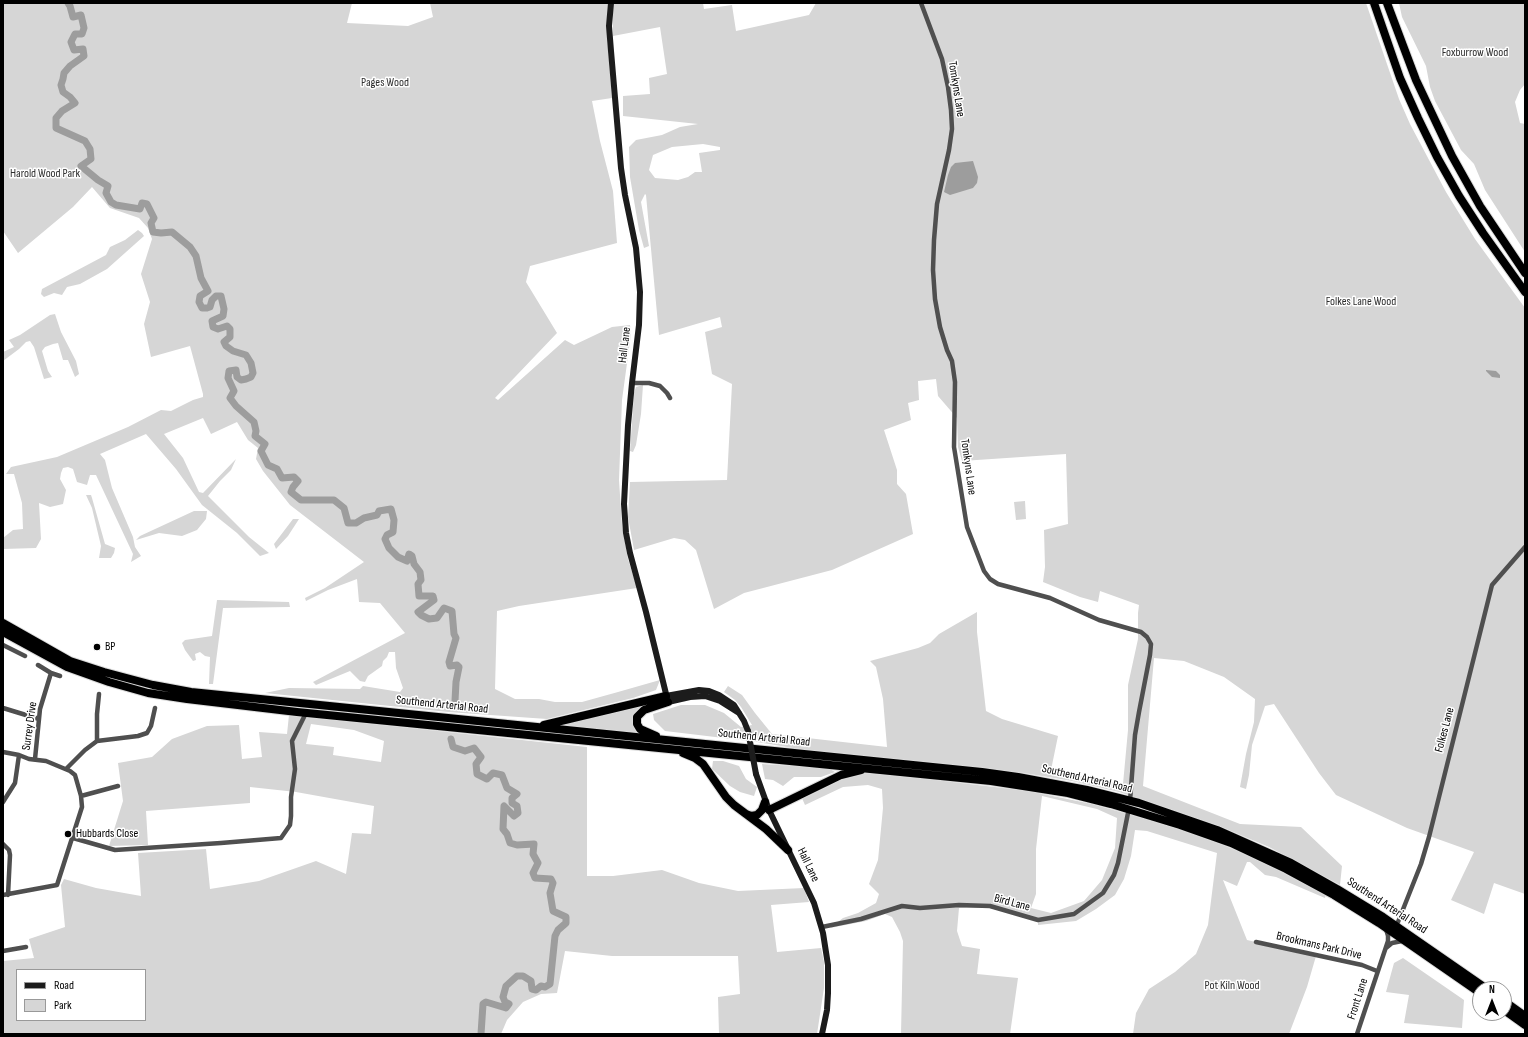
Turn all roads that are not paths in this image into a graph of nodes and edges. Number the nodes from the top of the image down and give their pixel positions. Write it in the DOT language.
graph roads {
  1 [pos="611,3"];
  2 [pos="922,3"];
  3 [pos="1374,3"];
  4 [pos="1387,3"];
  5 [pos="1525,273"];
  6 [pos="1525,292"];
  7 [pos="632,383"];
  8 [pos="670,398"];
  9 [pos="1525,547"];
  10 [pos="3,623"];
  11 [pos="3,632"];
  12 [pos="3,645"];
  13 [pos="25,656"];
  14 [pos="38,665"];
  15 [pos="51,672"];
  16 [pos="60,676"];
  17 [pos="664,687"];
  18 [pos="678,693"];
  19 [pos="99,694"];
  20 [pos="667,699"];
  21 [pos="3,708"];
  22 [pos="155,708"];
  23 [pos="306,713"];
  24 [pos="739,713"];
  25 [pos="39,719"];
  26 [pos="526,726"];
  27 [pos="97,741"];
  28 [pos="704,745"];
  29 [pos="657,747"];
  30 [pos="3,752"];
  31 [pos="19,755"];
  32 [pos="35,759"];
  33 [pos="66,769"];
  34 [pos="872,769"];
  35 [pos="118,786"];
  36 [pos="81,796"];
  37 [pos="4,800"];
  38 [pos="765,802"];
  39 [pos="1130,804"];
  40 [pos="769,810"];
  41 [pos="744,813"];
  42 [pos="72,838"];
  43 [pos="3,844"];
  44 [pos="788,850"];
  45 [pos="6,895"];
  46 [pos="1379,923"];
  47 [pos="1395,925"];
  48 [pos="822,927"];
  49 [pos="1256,942"];
  50 [pos="1407,942"];
  51 [pos="26,947"];
  52 [pos="1386,948"];
  53 [pos="3,951"];
  54 [pos="1378,971"];
  55 [pos="1476,981"];
  56 [pos="1472,988"];
  57 [pos="1512,1007"];
  58 [pos="1512,1016"];
  59 [pos="1525,1016"];
  60 [pos="1525,1025"];
  61 [pos="822,1034"];
  62 [pos="1357,1034"];
  1 -- 7 [label="street, Hall Lane"];
  2 -- 39 [label="street, Tomkyns Lane"];
  3 -- 6 [label="highway"];
  4 -- 5 [label="highway"];
  7 -- 8 [label="street"];
  7 -- 17 [label="street, Hall Lane"];
  9 -- 47 [label="street, Folkes Lane"];
  10 -- 26 [label="highway, Southend Arterial Road"];
  11 -- 23 [label="highway, Southend Arterial Road"];
  12 -- 13 [label="street"];
  14 -- 15 [label="street"];
  15 -- 16 [label="street"];
  15 -- 25 [label="street, Surrey Drive"];
  17 -- 18 [label="street"];
  17 -- 20 [label="street, Hall Lane"];
  18 -- 20 [label="street, Hall Lane"];
  18 -- 24 [label="street, Hall Lane"];
  19 -- 27 [label="street"];
  20 -- 24 [label="street"];
  20 -- 26 [label="highway"];
  20 -- 28 [label="highway"];
  21 -- 25 [label="street"];
  22 -- 27 [label="street"];
  23 -- 29 [label="highway, Southend Arterial Road"];
  23 -- 42 [label="street"];
  24 -- 38 [label="street, Hall Lane, bridge"];
  25 -- 32 [label="street, Surrey Drive"];
  26 -- 28 [label="highway, Southend Arterial Road"];
  27 -- 33 [label="street"];
  28 -- 39 [label="highway, Southend Arterial Road"];
  29 -- 34 [label="highway, Southend Arterial Road"];
  29 -- 41 [label="highway"];
  30 -- 31 [label="street"];
  31 -- 32 [label="street"];
  31 -- 37 [label="street"];
  32 -- 33 [label="street"];
  33 -- 36 [label="street"];
  34 -- 39 [label="highway, Southend Arterial Road"];
  34 -- 40 [label="highway"];
  35 -- 36 [label="street"];
  36 -- 42 [label="street"];
  38 -- 40 [label="street, Hall Lane"];
  38 -- 41 [label="highway"];
  39 -- 46 [label="highway, Southend Arterial Road"];
  39 -- 47 [label="highway, Southend Arterial Road"];
  39 -- 48 [label="street, Bird Lane"];
  40 -- 44 [label="street, Hall Lane"];
  41 -- 44 [label="highway"];
  42 -- 45 [label="street"];
  43 -- 45 [label="street"];
  44 -- 48 [label="street, Hall Lane"];
  46 -- 50 [label="highway, Southend Arterial Road"];
  46 -- 52 [label="street, Front Lane"];
  47 -- 55 [label="highway, Southend Arterial Road"];
  48 -- 61 [label="street, Hall Lane"];
  49 -- 54 [label="street, Brookmans Park Drive"];
  50 -- 52 [label="street"];
  50 -- 56 [label="highway, Southend Arterial Road"];
  51 -- 53 [label="street"];
  52 -- 54 [label="street, Front Lane"];
  54 -- 62 [label="street, Front Lane"];
  57 -- 59 [label="highway"];
  58 -- 60 [label="highway"];
}
